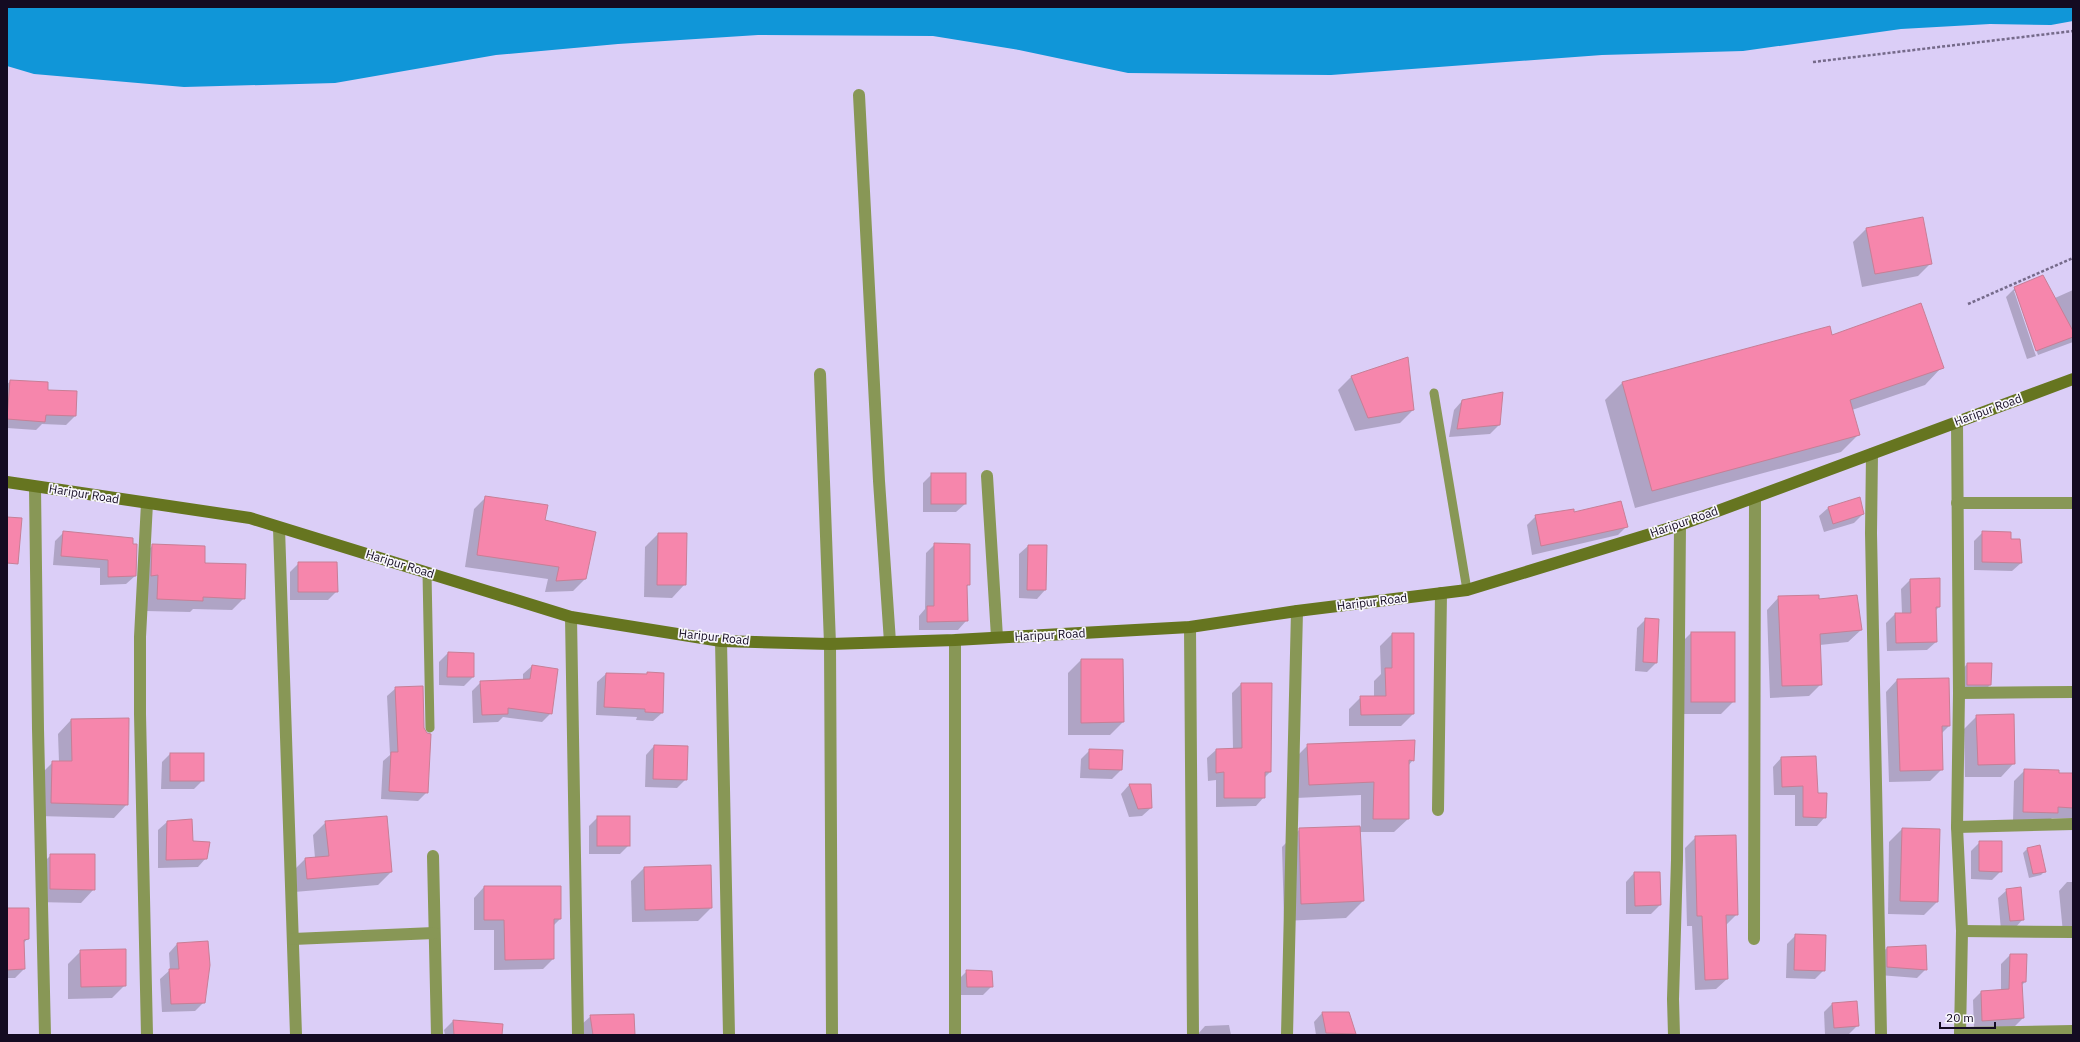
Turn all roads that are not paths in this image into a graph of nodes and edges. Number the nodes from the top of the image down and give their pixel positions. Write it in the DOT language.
graph roads {
  1 [pos="859,95"];
  2 [pos="820,374"];
  3 [pos="2073,379"];
  4 [pos="1434,393"];
  5 [pos="1957,422"];
  6 [pos="1872,454"];
  7 [pos="987,476"];
  8 [pos="7,482"];
  9 [pos="35,487"];
  10 [pos="1755,498"];
  11 [pos="147,503"];
  12 [pos="1957,503"];
  13 [pos="2073,503"];
  14 [pos="1680,525"];
  15 [pos="279,528"];
  16 [pos="427,573"];
  17 [pos="1467,590"];
  18 [pos="1441,593"];
  19 [pos="1297,611"];
  20 [pos="571,617"];
  21 [pos="1190,627"];
  22 [pos="997,638"];
  23 [pos="955,640"];
  24 [pos="721,641"];
  25 [pos="890,642"];
  26 [pos="830,644"];
  27 [pos="2073,692"];
  28 [pos="1959,693"];
  29 [pos="430,728"];
  30 [pos="1438,810"];
  31 [pos="2073,824"];
  32 [pos="1956,827"];
  33 [pos="433,856"];
  34 [pos="1962,931"];
  35 [pos="2073,932"];
  36 [pos="434,933"];
  37 [pos="293,939"];
  38 [pos="1754,939"];
  39 [pos="2073,1031"];
  40 [pos="1960,1034"];
  41 [pos="45,1035"];
  42 [pos="147,1035"];
  43 [pos="296,1035"];
  44 [pos="437,1035"];
  45 [pos="578,1035"];
  46 [pos="729,1035"];
  47 [pos="832,1035"];
  48 [pos="955,1035"];
  49 [pos="1192,1035"];
  50 [pos="1287,1035"];
  51 [pos="1674,1035"];
  52 [pos="1881,1035"];
  1 -- 25 [label="street"];
  2 -- 26 [label="street"];
  3 -- 5 [label="street, Haripur Road"];
  4 -- 17 [label="lane"];
  5 -- 6 [label="street, Haripur Road"];
  5 -- 12 [label="street"];
  6 -- 10 [label="street, Haripur Road"];
  6 -- 52 [label="street"];
  7 -- 22 [label="street"];
  8 -- 9 [label="street, Haripur Road"];
  9 -- 11 [label="street, Haripur Road"];
  9 -- 41 [label="street"];
  10 -- 14 [label="street, Haripur Road"];
  10 -- 38 [label="street"];
  11 -- 15 [label="street, Haripur Road"];
  11 -- 42 [label="street"];
  12 -- 13 [label="street"];
  12 -- 28 [label="street"];
  14 -- 17 [label="street, Haripur Road"];
  14 -- 51 [label="street"];
  15 -- 16 [label="street, Haripur Road"];
  15 -- 37 [label="street"];
  16 -- 20 [label="street, Haripur Road"];
  16 -- 29 [label="lane"];
  17 -- 18 [label="street, Haripur Road"];
  18 -- 19 [label="street, Haripur Road"];
  18 -- 30 [label="street"];
  19 -- 21 [label="street, Haripur Road"];
  19 -- 50 [label="street"];
  20 -- 24 [label="street, Haripur Road"];
  20 -- 45 [label="street"];
  21 -- 22 [label="street, Haripur Road"];
  21 -- 49 [label="street"];
  22 -- 23 [label="street, Haripur Road"];
  23 -- 25 [label="street, Haripur Road"];
  23 -- 48 [label="street"];
  24 -- 26 [label="street, Haripur Road"];
  24 -- 46 [label="street"];
  25 -- 26 [label="street, Haripur Road"];
  26 -- 47 [label="street"];
  27 -- 28 [label="street"];
  28 -- 32 [label="street"];
  31 -- 32 [label="street"];
  32 -- 34 [label="street"];
  33 -- 36 [label="street"];
  34 -- 35 [label="street"];
  34 -- 40 [label="street"];
  36 -- 37 [label="street"];
  36 -- 44 [label="street"];
  37 -- 43 [label="street"];
  39 -- 40 [label="street"];
}
